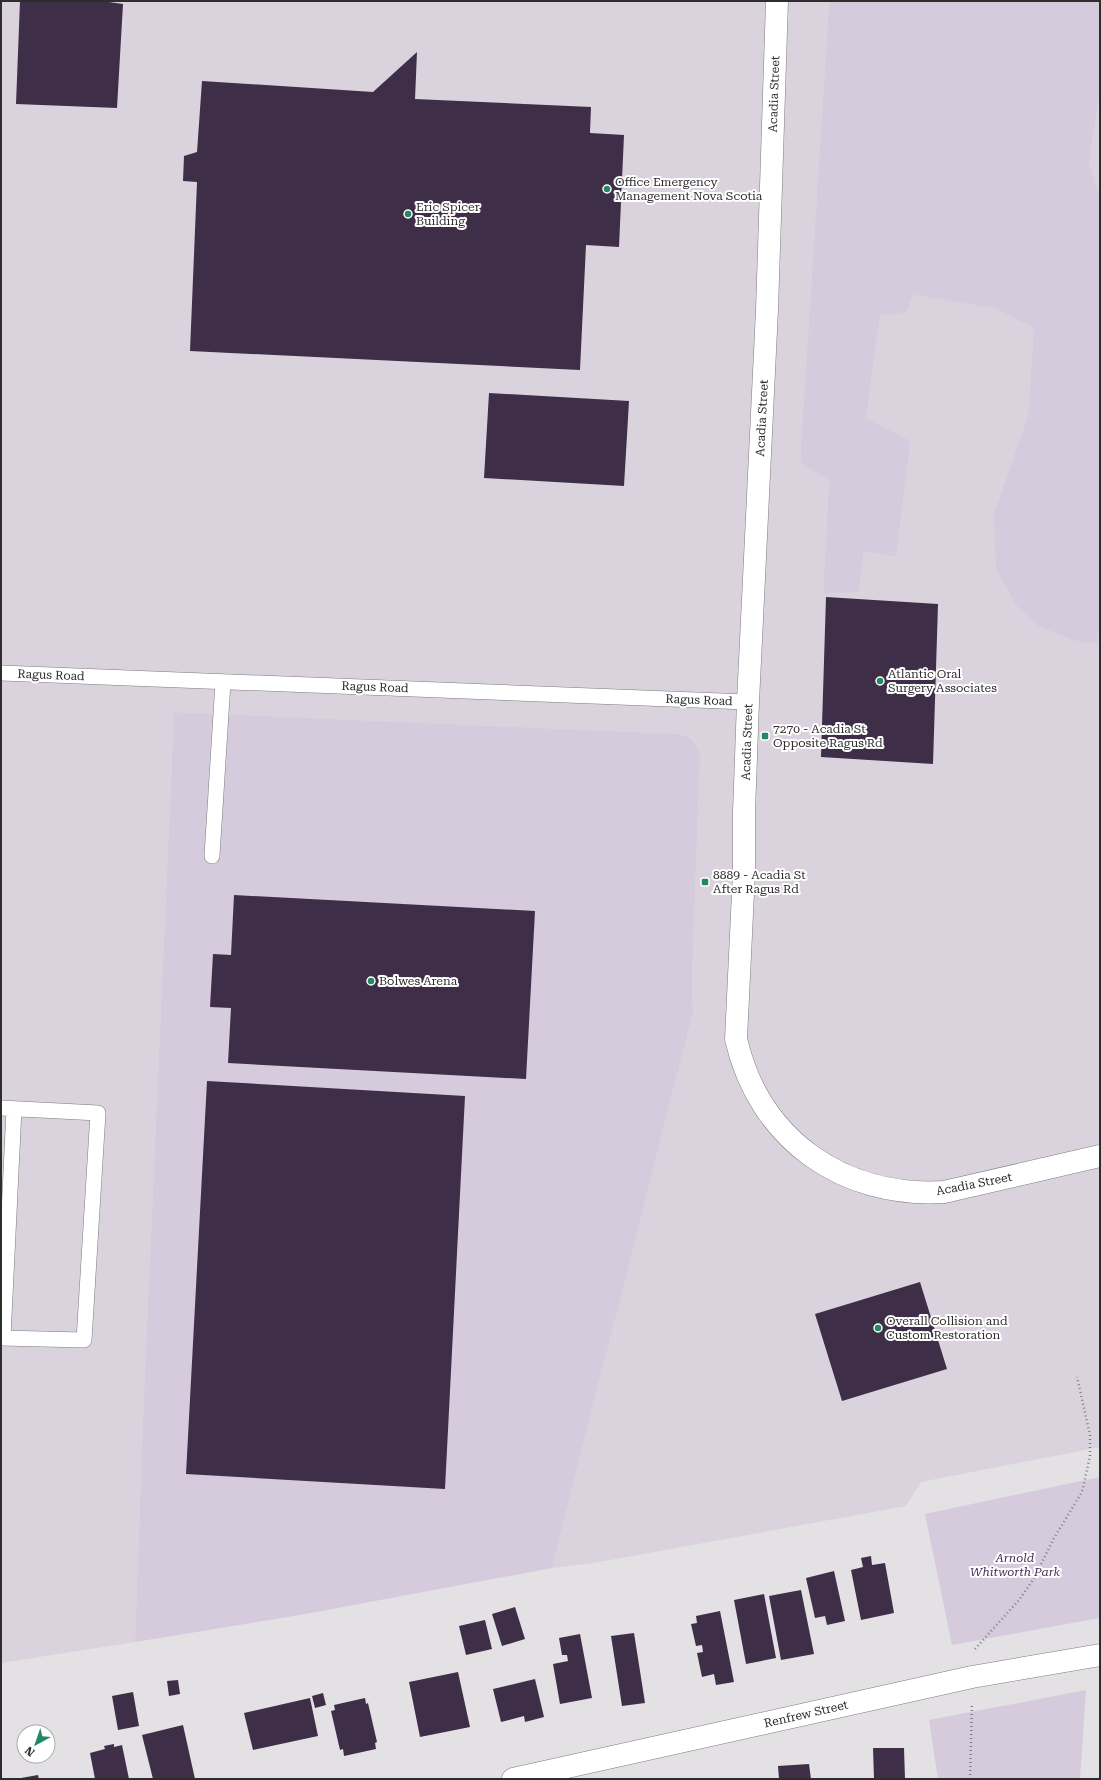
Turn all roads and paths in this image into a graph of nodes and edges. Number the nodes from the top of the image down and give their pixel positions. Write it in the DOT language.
graph roads {
  1 [pos="777,1"];
  2 [pos="1,673"];
  3 [pos="224,682"];
  4 [pos="748,702"];
  5 [pos="212,856"];
  6 [pos="8,1108"];
  7 [pos="1100,1156"];
  8 [pos="2,1338"];
  9 [pos="1077,1377"];
  10 [pos="1100,1655"];
  11 [pos="972,1677"];
  12 [pos="513,1779"];
  13 [pos="970,1779"];
  1 -- 4 [label="street, Acadia Street"];
  2 -- 3 [label="lane, Ragus Road"];
  3 -- 4 [label="lane, Ragus Road"];
  3 -- 5 [label="lane"];
  4 -- 7 [label="street, Acadia Street"];
  6 -- 8 [label="lane"];
  6 -- 8 [label="lane"];
  9 -- 11 [label="path"];
  10 -- 11 [label="street, Renfrew Street"];
  11 -- 12 [label="street, Renfrew Street"];
  11 -- 13 [label="path"];
}
